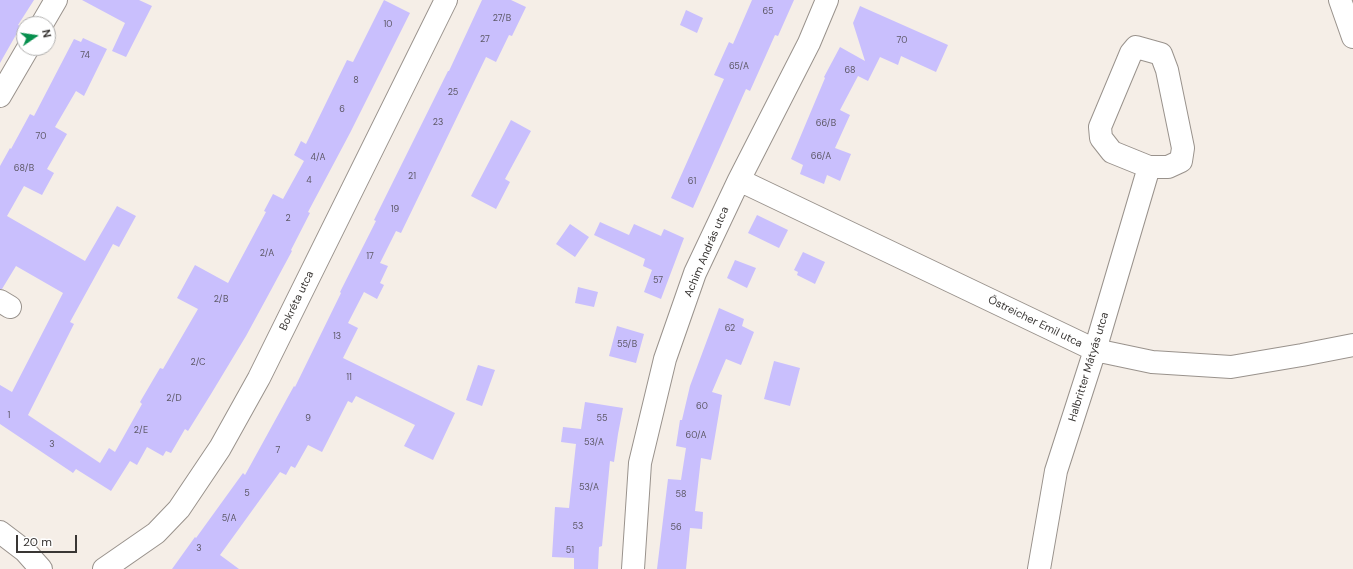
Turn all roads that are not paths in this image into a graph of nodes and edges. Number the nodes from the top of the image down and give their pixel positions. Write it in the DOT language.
graph roads {
  1 [pos="56,0"];
  2 [pos="446,0"];
  3 [pos="827,0"];
  4 [pos="1340,0"];
  5 [pos="47,16"];
  6 [pos="1353,37"];
  7 [pos="23,56"];
  8 [pos="0,96"];
  9 [pos="1149,167"];
  10 [pos="739,180"];
  11 [pos="1353,345"];
  12 [pos="1095,350"];
  13 [pos="0,532"];
  14 [pos="41,569"];
  15 [pos="104,569"];
  16 [pos="633,569"];
  17 [pos="1039,569"];
  1 -- 5 [label="street"];
  2 -- 15 [label="street, Bokréta utca"];
  3 -- 10 [label="street, Achim András utca"];
  4 -- 6 [label="street"];
  7 -- 8 [label="street"];
  9 -- 9 [label="street"];
  9 -- 12 [label="street, Halbritter Mátyás utca"];
  10 -- 12 [label="street, Östreicher Emil utca"];
  10 -- 16 [label="street, Achim András utca"];
  11 -- 12 [label="street, Östreicher Emil utca"];
  12 -- 17 [label="street, Halbritter Mátyás utca"];
  13 -- 14 [label="street"];
}
